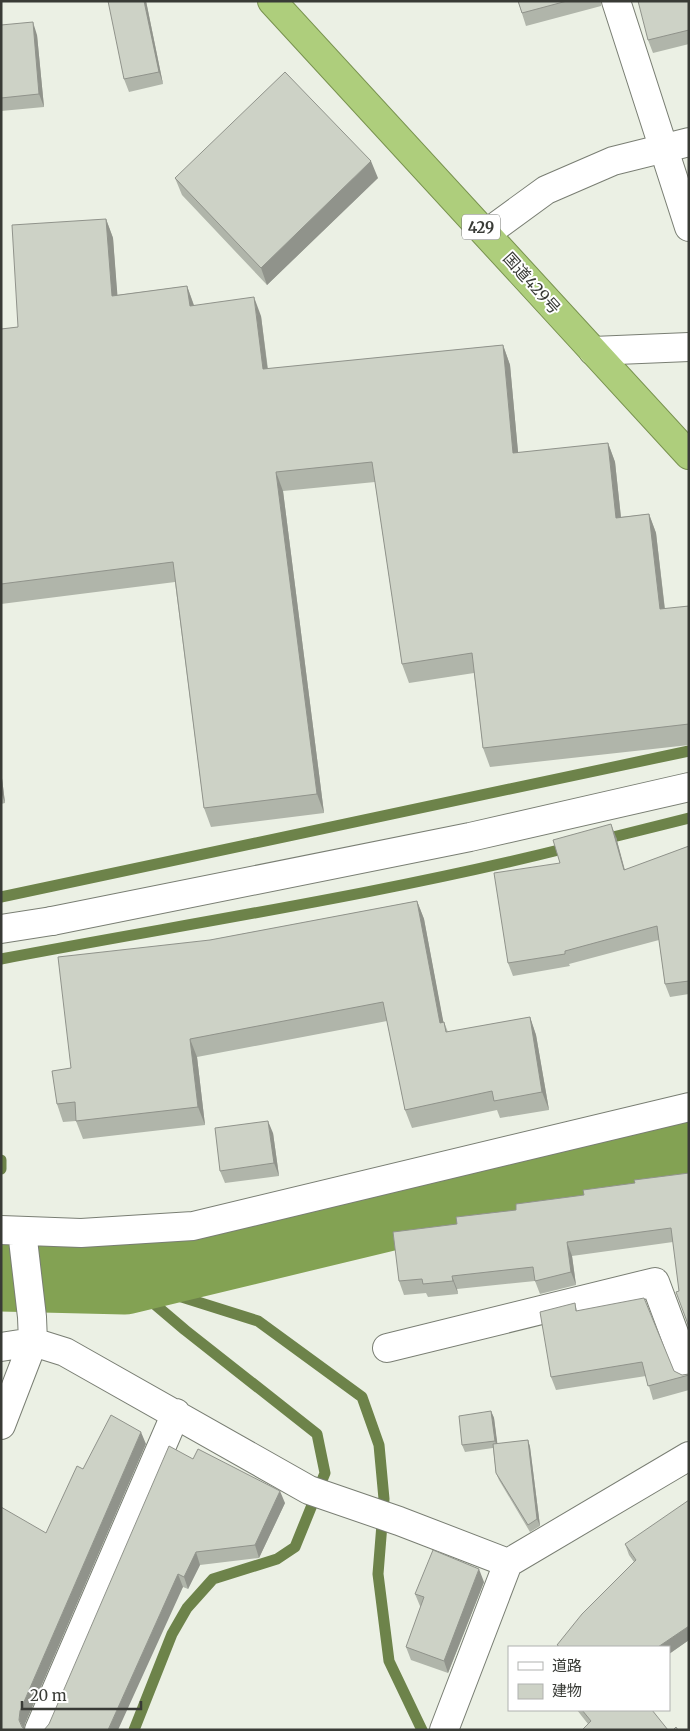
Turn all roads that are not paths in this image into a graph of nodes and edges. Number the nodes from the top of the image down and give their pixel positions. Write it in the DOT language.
graph roads {
  1 [pos="272,1"];
  2 [pos="616,1"];
  3 [pos="676,145"];
  4 [pos="689,227"];
  5 [pos="487,232"];
  6 [pos="689,347"];
  7 [pos="593,351"];
  8 [pos="689,455"];
  9 [pos="689,787"];
  10 [pos="1,929"];
  11 [pos="689,1107"];
  12 [pos="13,1234"];
  13 [pos="32,1330"];
  14 [pos="1,1347"];
  15 [pos="387,1348"];
  16 [pos="689,1373"];
  17 [pos="176,1413"];
  18 [pos="1,1425"];
  19 [pos="689,1456"];
  20 [pos="508,1563"];
  21 [pos="445,1728"];
  22 [pos="39,1730"];
  1 -- 5 [label="highway, 国道429号 / 429"];
  2 -- 3 [label="street"];
  3 -- 4 [label="street"];
  3 -- 5 [label="street"];
  5 -- 7 [label="highway, 国道429号 / 429"];
  6 -- 7 [label="street"];
  7 -- 8 [label="highway, 国道429号 / 429"];
  9 -- 10 [label="street"];
  11 -- 12 [label="street"];
  12 -- 13 [label="street"];
  13 -- 14 [label="street"];
  13 -- 17 [label="street"];
  13 -- 18 [label="street"];
  15 -- 16 [label="street"];
  17 -- 20 [label="street"];
  17 -- 22 [label="street"];
  19 -- 20 [label="street"];
  20 -- 21 [label="street"];
}
